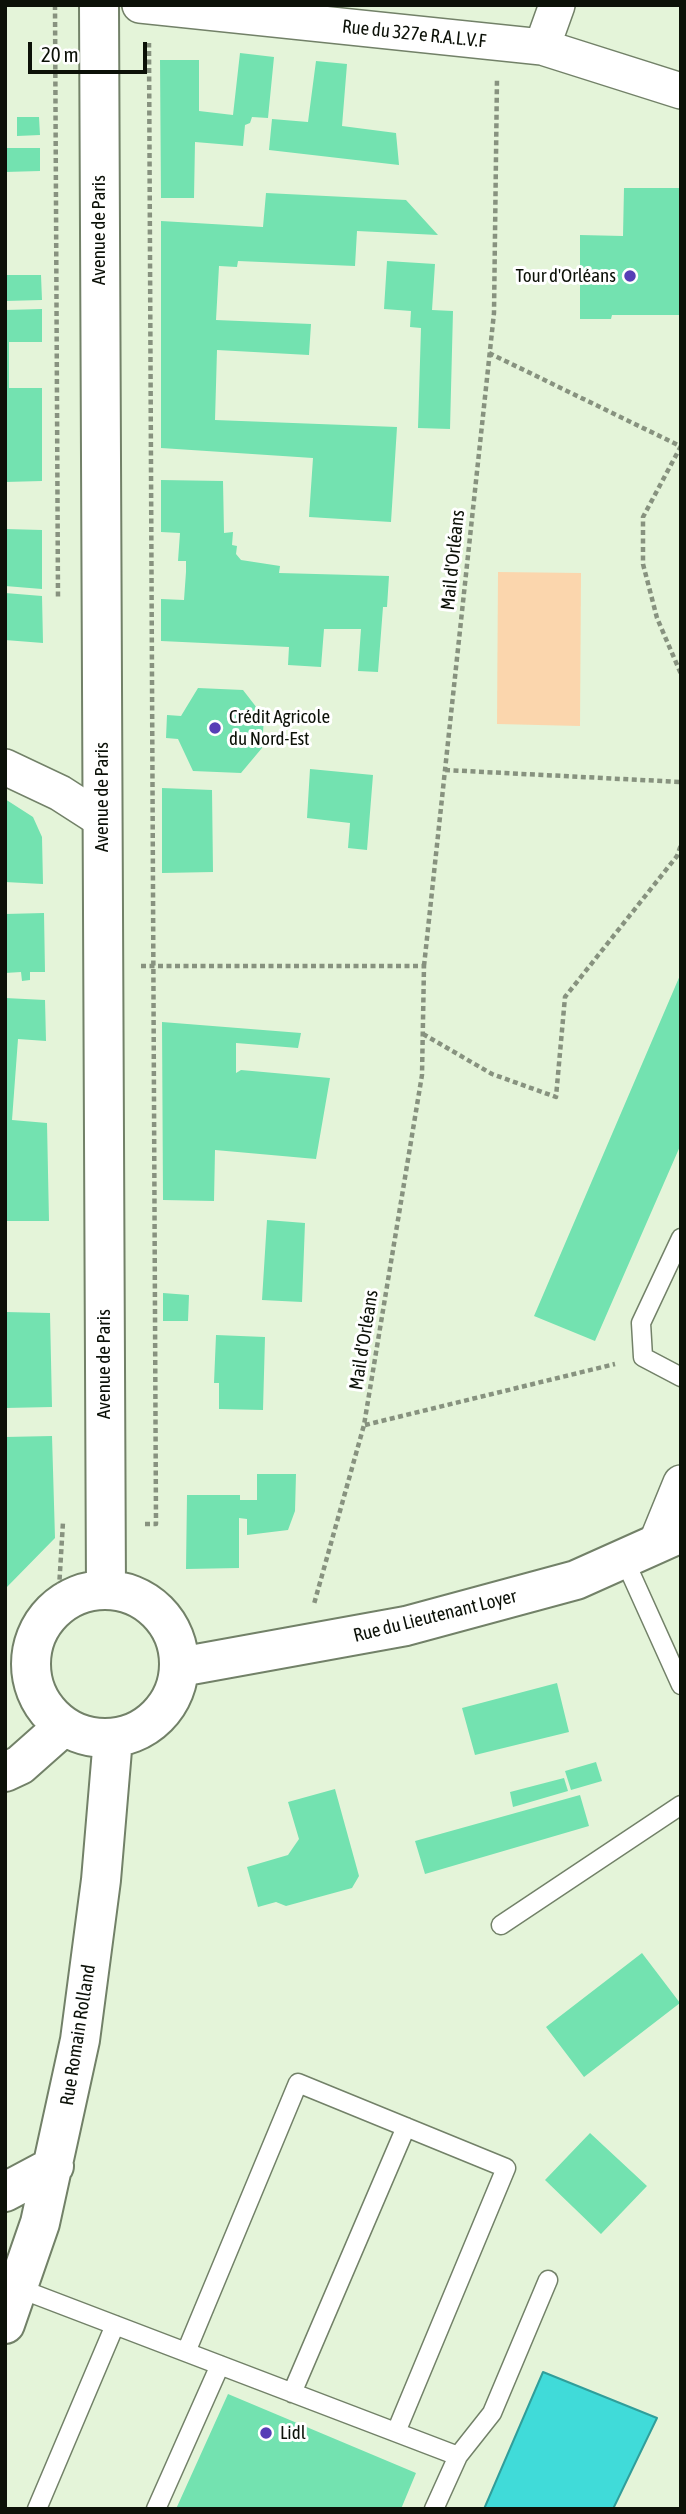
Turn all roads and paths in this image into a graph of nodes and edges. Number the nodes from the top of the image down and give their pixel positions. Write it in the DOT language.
graph roads {
  1 [pos="99,5"];
  2 [pos="140,5"];
  3 [pos="557,5"];
  4 [pos="149,6"];
  5 [pos="497,42"];
  6 [pos="542,47"];
  7 [pos="681,91"];
  8 [pos="489,353"];
  9 [pos="681,446"];
  10 [pos="681,674"];
  11 [pos="5,767"];
  12 [pos="445,770"];
  13 [pos="681,782"];
  14 [pos="102,820"];
  15 [pos="681,845"];
  16 [pos="103,963"];
  17 [pos="424,966"];
  18 [pos="153,967"];
  19 [pos="423,1034"];
  20 [pos="681,1238"];
  21 [pos="643,1357"];
  22 [pos="681,1377"];
  23 [pos="364,1425"];
  24 [pos="681,1483"];
  25 [pos="105,1525"];
  26 [pos="654,1546"];
  27 [pos="106,1588"];
  28 [pos="303,1645"];
  29 [pos="19,1646"];
  30 [pos="180,1667"];
  31 [pos="681,1685"];
  32 [pos="64,1726"];
  33 [pos="113,1738"];
  34 [pos="5,1772"];
  35 [pos="681,1805"];
  36 [pos="501,1926"];
  37 [pos="406,2127"];
  38 [pos="54,2166"];
  39 [pos="5,2192"];
  40 [pos="548,2280"];
  41 [pos="12,2286"];
  42 [pos="5,2324"];
  43 [pos="115,2325"];
  44 [pos="186,2353"];
  45 [pos="220,2365"];
  46 [pos="292,2393"];
  47 [pos="396,2432"];
  48 [pos="458,2456"];
  49 [pos="37,2509"];
  50 [pos="156,2509"];
  51 [pos="434,2509"];
  1 -- 14 [label="main road, Avenue de Paris"];
  2 -- 4 [label="street, Rue du 327e R.A.L.V.F"];
  3 -- 6 [label="street"];
  4 -- 5 [label="street, Rue du 327e R.A.L.V.F"];
  4 -- 18 [label="path"];
  5 -- 6 [label="street, Rue du 327e R.A.L.V.F"];
  5 -- 8 [label="path, Mail d'Orléans"];
  6 -- 7 [label="street, Rue du 327e R.A.L.V.F"];
  8 -- 9 [label="path"];
  8 -- 12 [label="path, Mail d'Orléans"];
  9 -- 10 [label="path"];
  11 -- 14 [label="street"];
  12 -- 13 [label="path"];
  12 -- 17 [label="path, Mail d'Orléans"];
  14 -- 16 [label="main road, Avenue de Paris"];
  15 -- 19 [label="path"];
  16 -- 18 [label="path"];
  16 -- 25 [label="main road, Avenue de Paris"];
  17 -- 18 [label="path"];
  17 -- 19 [label="path, Mail d'Orléans"];
  18 -- 25 [label="path"];
  19 -- 23 [label="path, Mail d'Orléans"];
  20 -- 21 [label="lane"];
  21 -- 22 [label="lane"];
  21 -- 23 [label="path"];
  23 -- 28 [label="path, Mail d'Orléans"];
  24 -- 26 [label="street"];
  25 -- 27 [label="main road, Avenue de Paris"];
  26 -- 28 [label="main road, Rue du Lieutenant Loyer"];
  26 -- 31 [label="lane"];
  27 -- 29 [label="main road"];
  27 -- 30 [label="main road"];
  28 -- 30 [label="main road, Rue du Lieutenant Loyer"];
  29 -- 32 [label="main road"];
  30 -- 33 [label="main road"];
  32 -- 33 [label="main road"];
  32 -- 34 [label="main road"];
  33 -- 38 [label="main road, Rue Romain Rolland"];
  35 -- 36 [label="lane"];
  37 -- 44 [label="lane"];
  37 -- 46 [label="lane"];
  37 -- 47 [label="lane"];
  38 -- 39 [label="main road"];
  38 -- 41 [label="main road, Rue Romain Rolland"];
  40 -- 48 [label="lane"];
  41 -- 42 [label="main road, Rue Romain Rolland"];
  41 -- 43 [label="lane"];
  43 -- 44 [label="lane"];
  43 -- 49 [label="lane"];
  44 -- 45 [label="lane"];
  45 -- 46 [label="lane"];
  45 -- 50 [label="lane"];
  46 -- 47 [label="lane"];
  47 -- 48 [label="lane"];
  48 -- 51 [label="lane"];
}
